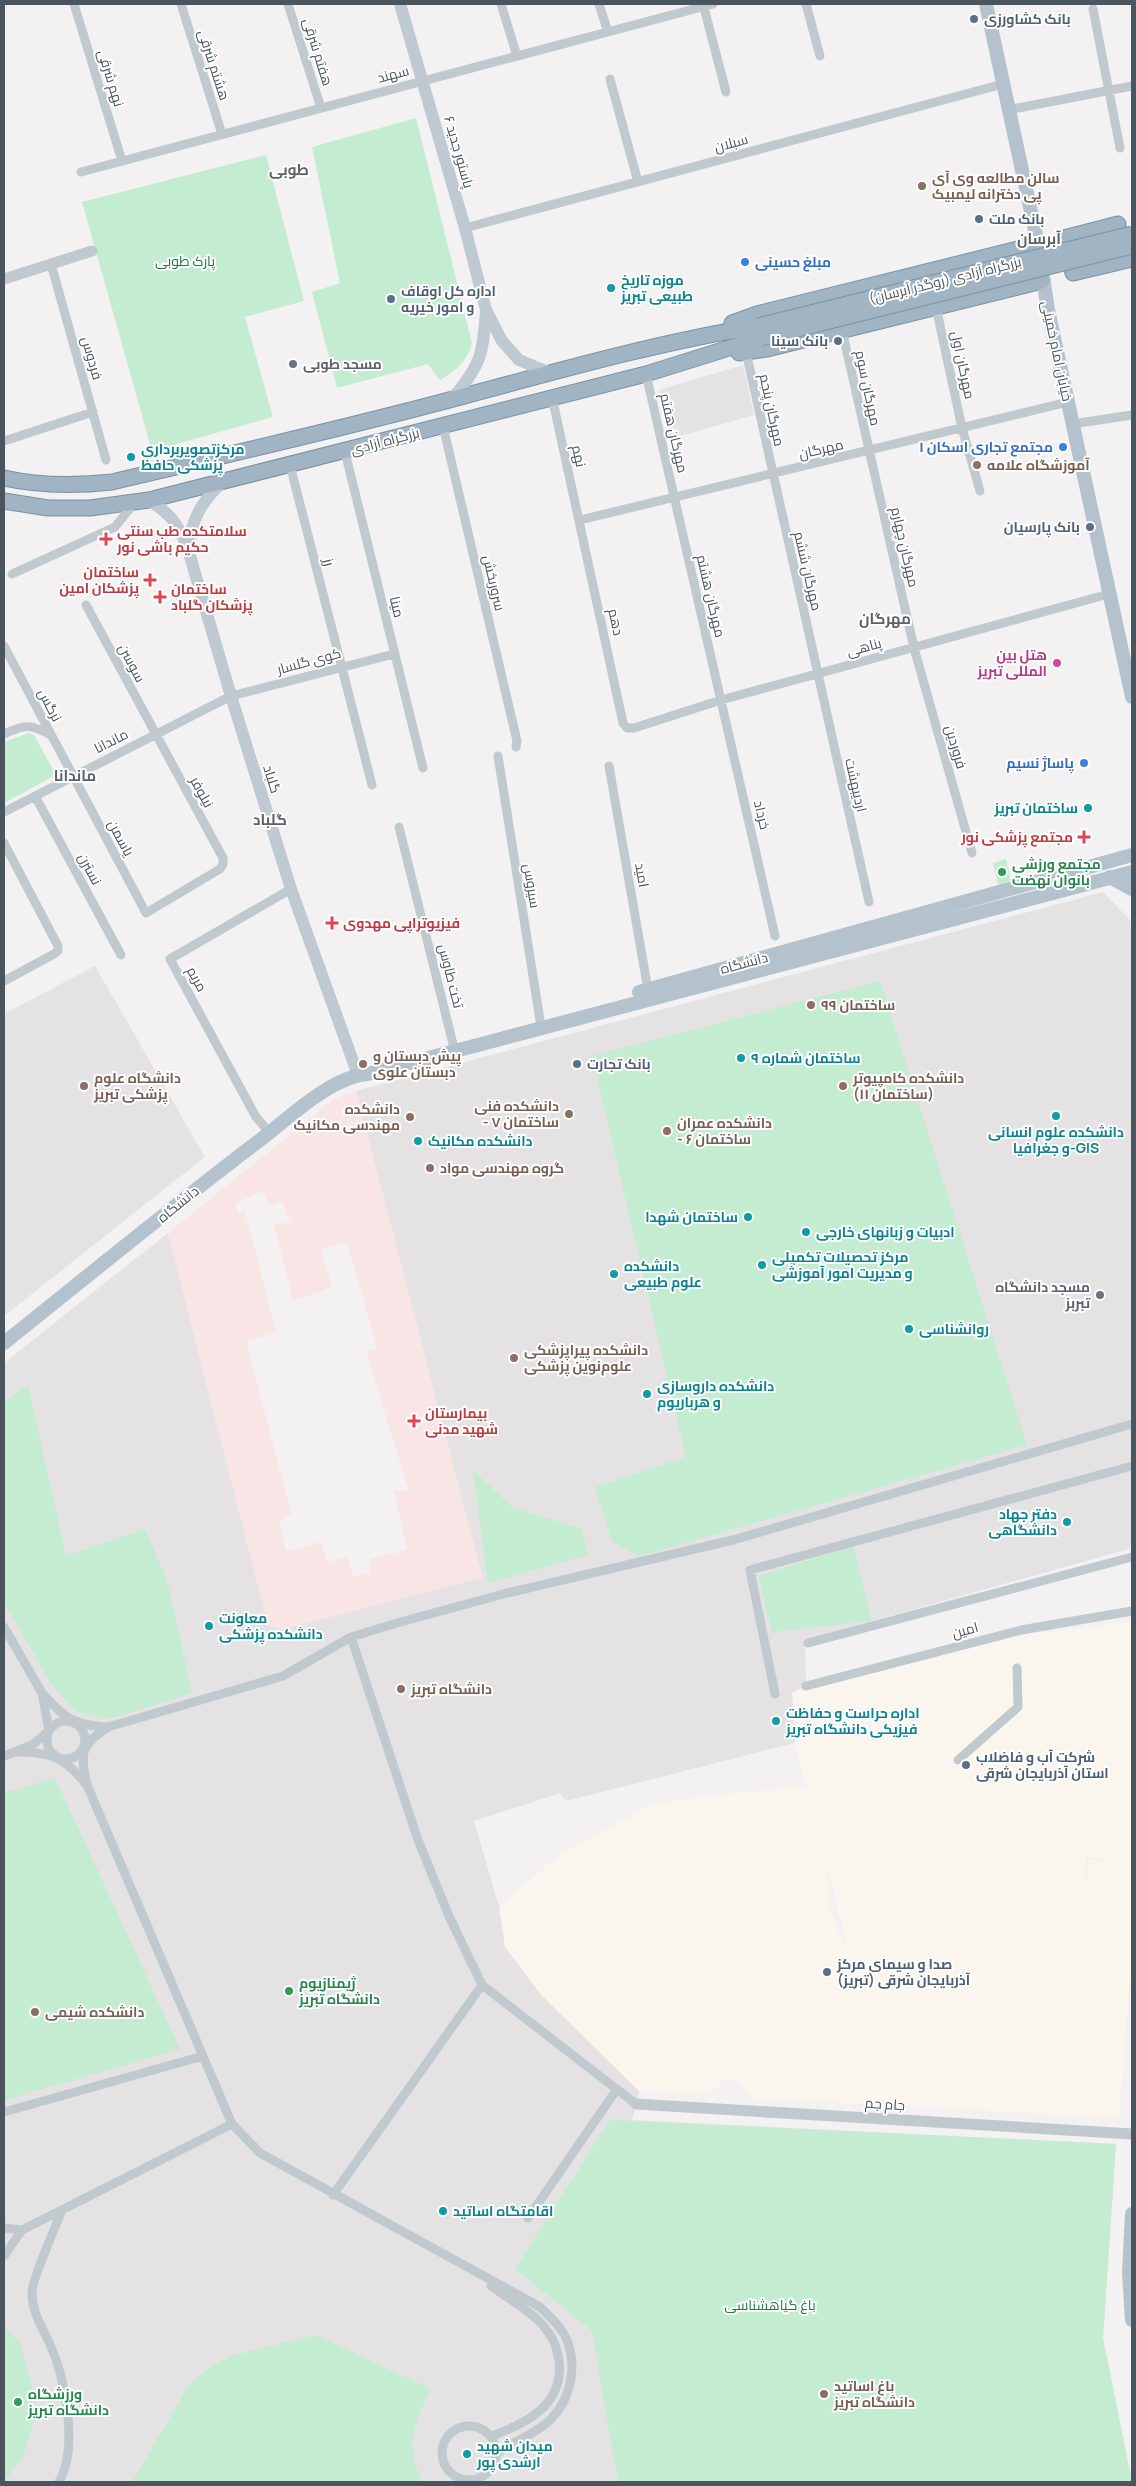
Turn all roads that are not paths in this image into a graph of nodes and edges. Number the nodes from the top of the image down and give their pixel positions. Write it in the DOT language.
graph roads {
  1 [pos="74,4"];
  2 [pos="181,4"];
  3 [pos="288,4"];
  4 [pos="400,4"];
  5 [pos="502,4"];
  6 [pos="599,4"];
  7 [pos="806,4"];
  8 [pos="986,4"];
  9 [pos="706,5"];
  10 [pos="1093,9"];
  11 [pos="608,32"];
  12 [pos="517,56"];
  13 [pos="820,56"];
  14 [pos="610,79"];
  15 [pos="423,81"];
  16 [pos="1003,84"];
  17 [pos="1132,86"];
  18 [pos="1109,91"];
  19 [pos="726,92"];
  20 [pos="321,108"];
  21 [pos="1013,108"];
  22 [pos="222,134"];
  23 [pos="1120,148"];
  24 [pos="122,161"];
  25 [pos="81,172"];
  26 [pos="638,182"];
  27 [pos="1125,222"];
  28 [pos="465,228"];
  29 [pos="1132,234"];
  30 [pos="1038,244"];
  31 [pos="1132,246"];
  32 [pos="92,251"];
  33 [pos="1128,260"];
  34 [pos="51,264"];
  35 [pos="909,276"];
  36 [pos="4,278"];
  37 [pos="1042,281"];
  38 [pos="936,307"];
  39 [pos="486,310"];
  40 [pos="919,311"];
  41 [pos="842,330"];
  42 [pos="759,332"];
  43 [pos="697,336"];
  44 [pos="746,352"];
  45 [pos="703,358"];
  46 [pos="548,372"];
  47 [pos="646,374"];
  48 [pos="552,397"];
  49 [pos="452,399"];
  50 [pos="1068,402"];
  51 [pos="93,412"];
  52 [pos="1132,415"];
  53 [pos="1072,424"];
  54 [pos="443,426"];
  55 [pos="962,428"];
  56 [pos="4,441"];
  57 [pos="345,452"];
  58 [pos="868,452"];
  59 [pos="106,460"];
  60 [pos="198,461"];
  61 [pos="290,465"];
  62 [pos="176,467"];
  63 [pos="772,475"];
  64 [pos="4,478"];
  65 [pos="221,483"];
  66 [pos="203,486"];
  67 [pos="980,491"];
  68 [pos="181,492"];
  69 [pos="675,499"];
  70 [pos="4,501"];
  71 [pos="142,501"];
  72 [pos="580,520"];
  73 [pos="187,546"];
  74 [pos="12,574"];
  75 [pos="1109,594"];
  76 [pos="86,605"];
  77 [pos="4,646"];
  78 [pos="914,648"];
  79 [pos="394,654"];
  80 [pos="342,667"];
  81 [pos="817,674"];
  82 [pos="230,696"];
  83 [pos="1132,697"];
  84 [pos="721,700"];
  85 [pos="627,728"];
  86 [pos="4,734"];
  87 [pos="155,734"];
  88 [pos="51,736"];
  89 [pos="516,747"];
  90 [pos="498,756"];
  91 [pos="609,766"];
  92 [pos="423,768"];
  93 [pos="73,776"];
  94 [pos="372,785"];
  95 [pos="35,796"];
  96 [pos="4,812"];
  97 [pos="399,827"];
  98 [pos="4,843"];
  99 [pos="1132,844"];
  100 [pos="972,853"];
  101 [pos="1132,855"];
  102 [pos="1115,860"];
  103 [pos="1132,872"];
  104 [pos="1110,878"];
  105 [pos="292,889"];
  106 [pos="1132,889"];
  107 [pos="869,902"];
  108 [pos="146,913"];
  109 [pos="775,936"];
  110 [pos="121,955"];
  111 [pos="4,982"];
  112 [pos="648,990"];
  113 [pos="540,1020"];
  114 [pos="453,1044"];
  115 [pos="358,1075"];
  116 [pos="270,1133"];
  117 [pos="4,1343"];
  118 [pos="1132,1424"];
  119 [pos="1132,1466"];
  120 [pos="1132,1557"];
  121 [pos="1132,1612"];
  122 [pos="4,1627"];
  123 [pos="351,1637"];
  124 [pos="808,1643"];
  125 [pos="1018,1668"];
  126 [pos="806,1686"];
  127 [pos="42,1693"];
  128 [pos="774,1694"];
  129 [pos="72,1721"];
  130 [pos="108,1727"];
  131 [pos="49,1730"];
  132 [pos="84,1747"];
  133 [pos="17,1752"];
  134 [pos="4,1756"];
  135 [pos="58,1758"];
  136 [pos="958,1760"];
  137 [pos="87,1785"];
  138 [pos="482,1985"];
  139 [pos="203,2056"];
  140 [pos="617,2089"];
  141 [pos="636,2104"];
  142 [pos="4,2112"];
  143 [pos="232,2124"];
  144 [pos="1132,2134"];
  145 [pos="333,2195"];
  146 [pos="62,2210"];
  147 [pos="1132,2214"];
  148 [pos="528,2218"];
  149 [pos="4,2228"];
  150 [pos="22,2230"];
  151 [pos="5,2253"];
  152 [pos="467,2268"];
  153 [pos="1132,2320"];
  154 [pos="492,2436"];
  155 [pos="497,2453"];
  156 [pos="479,2480"];
  157 [pos="59,2482"];
  1 -- 24 [label="street, نهم شرقی"];
  2 -- 22 [label="street, هشتم شرقی"];
  3 -- 20 [label="street, هفتم شرقی"];
  4 -- 15 [label="main road, پاستور جدید ۶"];
  5 -- 12 [label="street"];
  6 -- 11 [label="street"];
  7 -- 13 [label="street"];
  8 -- 16 [label="main road, خیابان امام خمینی"];
  9 -- 11 [label="street, سهند"];
  9 -- 19 [label="street"];
  10 -- 18 [label="street"];
  11 -- 12 [label="street, سهند"];
  12 -- 15 [label="street, سهند"];
  14 -- 26 [label="street"];
  15 -- 20 [label="street, سهند"];
  15 -- 28 [label="main road, پاستور جدید ۶"];
  16 -- 21 [label="main road, خیابان امام خمینی"];
  16 -- 26 [label="street, سبلان"];
  17 -- 18 [label="street"];
  18 -- 21 [label="street"];
  18 -- 23 [label="street"];
  20 -- 22 [label="street, سهند"];
  21 -- 30 [label="main road, خیابان امام خمینی"];
  22 -- 24 [label="street, سهند"];
  24 -- 25 [label="street, سهند"];
  26 -- 28 [label="street, سبلان"];
  27 -- 33 [label="highway"];
  27 -- 33 [label="highway"];
  28 -- 39 [label="main road, پاستور جدید ۶"];
  29 -- 42 [label="highway, بزرگراه آزادی (روگذر آبرسان), bridge"];
  30 -- 35 [label="highway"];
  30 -- 37 [label="main road, خیابان امام خمینی"];
  31 -- 42 [label="highway, بزرگراه آزادی (روگذر آبرسان), bridge"];
  32 -- 34 [label="street"];
  34 -- 36 [label="street"];
  34 -- 51 [label="street, فردوس"];
  35 -- 40 [label="highway"];
  35 -- 43 [label="highway"];
  37 -- 38 [label="highway"];
  37 -- 50 [label="main road, خیابان امام خمینی"];
  38 -- 40 [label="highway"];
  38 -- 55 [label="street, مهرگان اول"];
  39 -- 46 [label="main road, پاستور جدید ۶"];
  39 -- 49 [label="main road, پاستور جدید ۶"];
  40 -- 41 [label="highway"];
  41 -- 44 [label="highway"];
  41 -- 58 [label="street, مهرگان سوم"];
  42 -- 43 [label="highway, بزرگراه آزادی"];
  42 -- 45 [label="highway, بزرگراه آزادی"];
  43 -- 46 [label="highway, بزرگراه آزادی"];
  44 -- 45 [label="highway"];
  44 -- 63 [label="street, مهرگان پنجم"];
  45 -- 47 [label="highway, بزرگراه آزادی"];
  46 -- 49 [label="highway, بزرگراه آزادی"];
  47 -- 48 [label="highway, بزرگراه آزادی"];
  47 -- 69 [label="street, مهرگان هفتم"];
  48 -- 54 [label="highway, بزرگراه آزادی"];
  48 -- 72 [label="street, نهم"];
  49 -- 60 [label="highway, بزرگراه آزادی"];
  50 -- 53 [label="main road, خیابان امام خمینی"];
  50 -- 55 [label="street, مهرگان"];
  51 -- 56 [label="street"];
  51 -- 59 [label="street, فردوس"];
  52 -- 53 [label="street"];
  53 -- 75 [label="main road, خیابان امام خمینی"];
  54 -- 57 [label="highway, بزرگراه آزادی"];
  54 -- 89 [label="street, سروربخش"];
  55 -- 58 [label="street, مهرگان"];
  55 -- 67 [label="street, مهرگان اول"];
  57 -- 61 [label="highway, بزرگراه آزادی"];
  57 -- 79 [label="street, مینا"];
  58 -- 63 [label="street, مهرگان"];
  58 -- 78 [label="street, مهرگان چهارم"];
  60 -- 62 [label="highway, بزرگراه آزادی"];
  60 -- 66 [label="highway"];
  61 -- 65 [label="highway, بزرگراه آزادی"];
  61 -- 80 [label="street, رز"];
  62 -- 64 [label="highway, بزرگراه آزادی"];
  62 -- 68 [label="highway"];
  63 -- 69 [label="street, مهرگان"];
  63 -- 81 [label="street, مهرگان ششم"];
  65 -- 66 [label="highway, بزرگراه آزادی"];
  65 -- 73 [label="main road"];
  66 -- 68 [label="highway, بزرگراه آزادی"];
  68 -- 71 [label="highway, بزرگراه آزادی"];
  69 -- 72 [label="street, مهرگان"];
  69 -- 84 [label="street, مهرگان هشتم"];
  70 -- 71 [label="highway, بزرگراه آزادی"];
  71 -- 73 [label="main road, گلباد"];
  71 -- 74 [label="street"];
  72 -- 85 [label="street, دهم"];
  73 -- 82 [label="main road, گلباد"];
  75 -- 78 [label="street, پناهی"];
  75 -- 83 [label="main road, خیابان امام خمینی"];
  76 -- 87 [label="street, سوسن"];
  77 -- 88 [label="street, نرگس"];
  78 -- 81 [label="street, پناهی"];
  78 -- 100 [label="street, فروردین"];
  79 -- 80 [label="street, کوی گلسار"];
  79 -- 92 [label="street, مینا"];
  80 -- 82 [label="street, کوی گلسار"];
  80 -- 94 [label="street, رز"];
  81 -- 84 [label="street, پناهی"];
  81 -- 107 [label="street, اردیبهشت"];
  82 -- 87 [label="street, ماندانا"];
  82 -- 105 [label="main road, گلباد"];
  84 -- 85 [label="street, پناهی"];
  84 -- 109 [label="street, خرداد"];
  86 -- 88 [label="street"];
  87 -- 93 [label="street, ماندانا"];
  87 -- 108 [label="street, نیلوفر"];
  88 -- 93 [label="street, نرگس"];
  90 -- 113 [label="street, سیروس"];
  91 -- 112 [label="street, امید"];
  93 -- 95 [label="street, ماندانا"];
  93 -- 108 [label="street, یاسمن"];
  95 -- 96 [label="street, ماندانا"];
  95 -- 110 [label="street, نسترن"];
  97 -- 114 [label="street, تخت طاوس"];
  98 -- 111 [label="street"];
  99 -- 102 [label="main road"];
  101 -- 102 [label="main road, دانشگاه"];
  102 -- 112 [label="main road, دانشگاه"];
  103 -- 104 [label="main road, دانشگاه"];
  104 -- 106 [label="main road"];
  104 -- 115 [label="main road, دانشگاه"];
  105 -- 115 [label="main road, گلباد"];
  105 -- 116 [label="street, مریم"];
  112 -- 113 [label="main road, دانشگاه"];
  113 -- 114 [label="main road, دانشگاه"];
  114 -- 115 [label="main road, دانشگاه"];
  115 -- 116 [label="main road, دانشگاه"];
  116 -- 117 [label="main road, دانشگاه"];
  118 -- 123 [label="street"];
  119 -- 128 [label="street"];
  120 -- 124 [label="street"];
  121 -- 126 [label="street, امین"];
  122 -- 127 [label="street"];
  123 -- 130 [label="street"];
  123 -- 138 [label="street"];
  125 -- 136 [label="street"];
  127 -- 129 [label="street"];
  127 -- 131 [label="street"];
  129 -- 130 [label="street"];
  129 -- 131 [label="street"];
  129 -- 132 [label="street"];
  130 -- 132 [label="street"];
  131 -- 133 [label="street"];
  131 -- 135 [label="street"];
  132 -- 135 [label="street"];
  132 -- 137 [label="street"];
  133 -- 134 [label="street"];
  133 -- 135 [label="street"];
  135 -- 137 [label="street"];
  137 -- 139 [label="street"];
  138 -- 140 [label="street"];
  138 -- 145 [label="street"];
  139 -- 142 [label="street"];
  139 -- 143 [label="street"];
  140 -- 141 [label="street"];
  140 -- 148 [label="street"];
  141 -- 144 [label="street, جام جم"];
  143 -- 145 [label="street"];
  143 -- 146 [label="street"];
  145 -- 152 [label="street"];
  146 -- 150 [label="street"];
  146 -- 157 [label="street"];
  147 -- 153 [label="main road"];
  149 -- 150 [label="street"];
  150 -- 151 [label="street"];
  152 -- 154 [label="street"];
  152 -- 155 [label="street"];
  154 -- 155 [label="street"];
  154 -- 156 [label="street"];
  155 -- 156 [label="street"];
}
